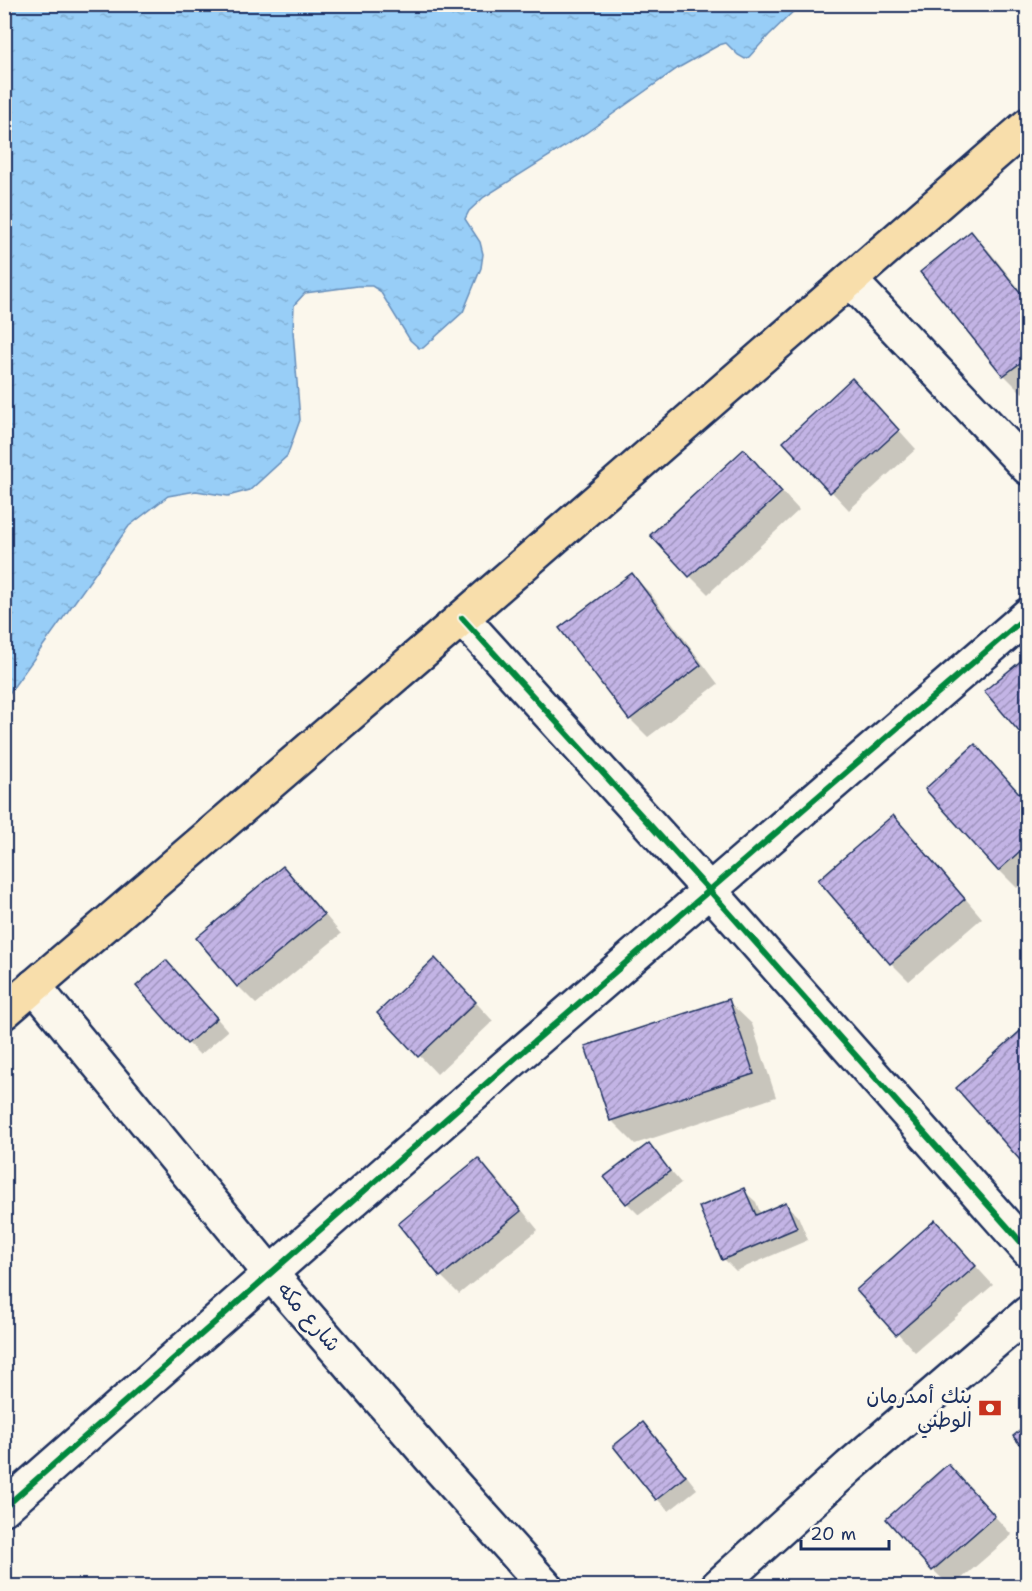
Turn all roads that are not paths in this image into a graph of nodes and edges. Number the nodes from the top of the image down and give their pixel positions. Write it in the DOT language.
graph roads {
  1 [pos="1028,125"];
  2 [pos="850,280"];
  3 [pos="1028,468"];
  4 [pos="1028,615"];
  5 [pos="462,618"];
  6 [pos="710,891"];
  7 [pos="34,986"];
  8 [pos="4,1012"];
  9 [pos="1028,1250"];
  10 [pos="270,1273"];
  11 [pos="1028,1313"];
  12 [pos="4,1508"];
  13 [pos="545,1587"];
  14 [pos="718,1587"];
  1 -- 2 [label="main road"];
  2 -- 3 [label="street"];
  2 -- 5 [label="main road"];
  4 -- 6 [label="street"];
  5 -- 6 [label="street"];
  5 -- 7 [label="main road"];
  6 -- 9 [label="street"];
  6 -- 10 [label="street"];
  7 -- 8 [label="main road"];
  7 -- 10 [label="street, شارع مكه"];
  10 -- 12 [label="street"];
  10 -- 13 [label="street, شارع مكه"];
  11 -- 14 [label="street"];
}
